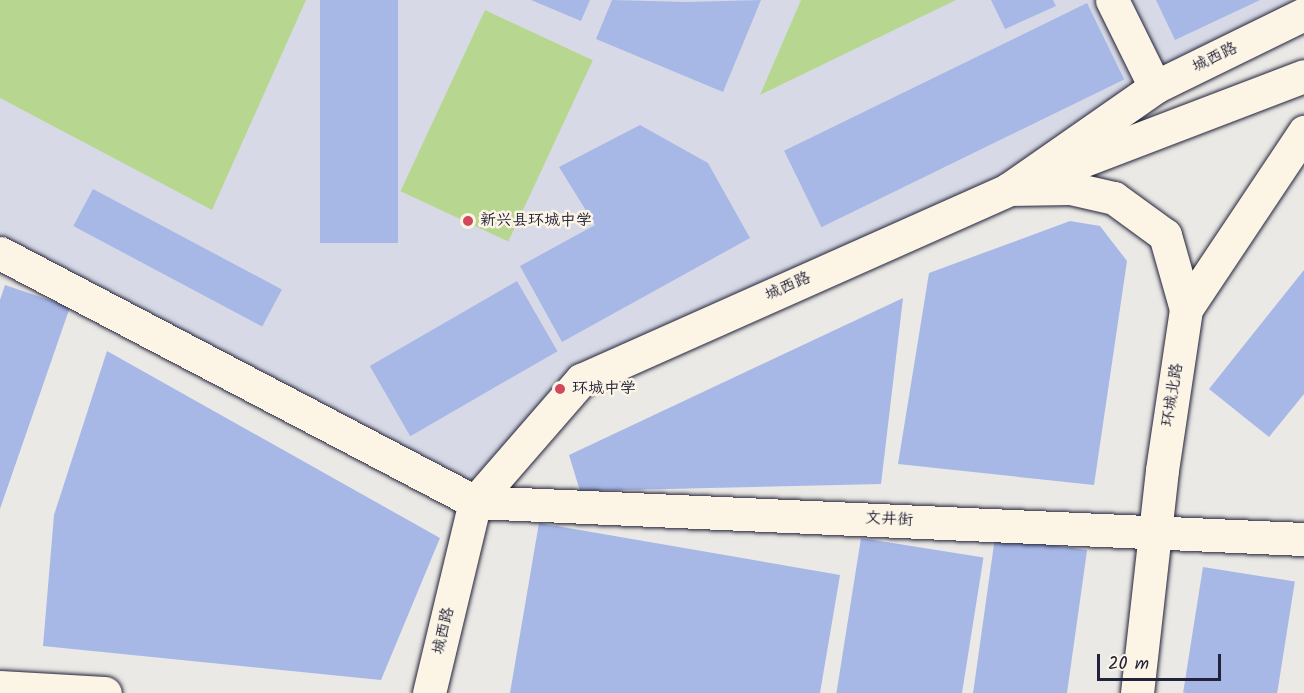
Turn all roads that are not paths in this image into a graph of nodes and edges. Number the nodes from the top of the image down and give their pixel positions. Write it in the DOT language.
graph roads {
  1 [pos="1112,0"];
  2 [pos="1304,14"];
  3 [pos="1304,76"];
  4 [pos="1155,87"];
  5 [pos="1304,132"];
  6 [pos="1009,189"];
  7 [pos="0,254"];
  8 [pos="1186,309"];
  9 [pos="475,502"];
  10 [pos="1156,532"];
  11 [pos="1304,539"];
  12 [pos="0,687"];
  13 [pos="105,693"];
  14 [pos="429,693"];
  15 [pos="1137,693"];
  1 -- 4 [label="street"];
  2 -- 4 [label="street, 城西路"];
  3 -- 6 [label="street"];
  4 -- 6 [label="street, 城西路"];
  5 -- 8 [label="street, 环城北路"];
  6 -- 8 [label="street"];
  6 -- 9 [label="street, 城西路"];
  7 -- 9 [label="street"];
  8 -- 10 [label="street, 环城北路"];
  9 -- 10 [label="street, 文井街"];
  9 -- 14 [label="street, 城西路"];
  10 -- 11 [label="street, 文井街"];
  10 -- 15 [label="street, 环城北路"];
  12 -- 13 [label="street"];
}
